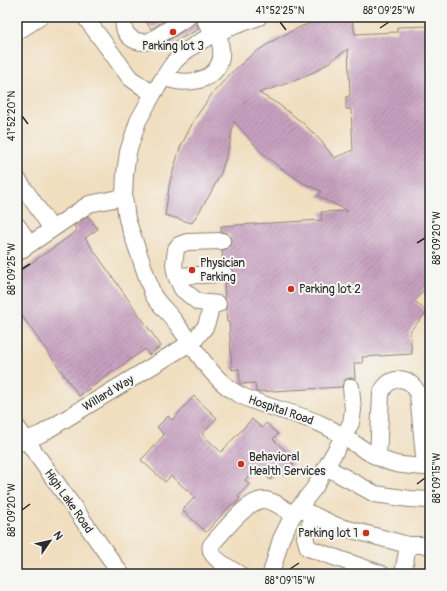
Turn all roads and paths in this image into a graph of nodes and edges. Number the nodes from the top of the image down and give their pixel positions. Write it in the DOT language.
graph roads {
  1 [pos="40,17"];
  2 [pos="85,17"];
  3 [pos="124,17"];
  4 [pos="188,17"];
  5 [pos="204,17"];
  6 [pos="259,17"];
  7 [pos="217,29"];
  8 [pos="17,32"];
  9 [pos="164,77"];
  10 [pos="153,94"];
  11 [pos="17,178"];
  12 [pos="124,197"];
  13 [pos="17,226"];
  14 [pos="52,229"];
  15 [pos="222,241"];
  16 [pos="30,244"];
  17 [pos="17,253"];
  18 [pos="224,274"];
  19 [pos="176,276"];
  20 [pos="192,342"];
  21 [pos="351,387"];
  22 [pos="17,427"];
  23 [pos="343,436"];
  24 [pos="22,443"];
  25 [pos="378,457"];
  26 [pos="428,467"];
  27 [pos="326,468"];
  28 [pos="430,500"];
  29 [pos="296,511"];
  30 [pos="314,515"];
  31 [pos="408,545"];
  32 [pos="430,545"];
  33 [pos="121,574"];
  34 [pos="239,574"];
  35 [pos="271,574"];
  36 [pos="382,574"];
  37 [pos="403,574"];
  1 -- 8 [label="street"];
  2 -- 10 [label="street"];
  3 -- 4 [label="street"];
  5 -- 7 [label="street"];
  6 -- 7 [label="street, Hospital Road"];
  7 -- 9 [label="street, Hospital Road"];
  7 -- 9 [label="street"];
  9 -- 10 [label="street, Hospital Road"];
  10 -- 12 [label="street, Hospital Road"];
  11 -- 14 [label="street"];
  12 -- 14 [label="street"];
  12 -- 20 [label="street, Hospital Road"];
  13 -- 16 [label="street"];
  14 -- 16 [label="street"];
  15 -- 19 [label="street"];
  16 -- 17 [label="street"];
  18 -- 19 [label="street"];
  19 -- 20 [label="street, Willard Way"];
  20 -- 23 [label="street, Hospital Road"];
  20 -- 24 [label="street, Willard Way"];
  21 -- 23 [label="street"];
  22 -- 24 [label="street, High Lake Road"];
  23 -- 25 [label="street, Hospital Road"];
  23 -- 27 [label="street"];
  24 -- 33 [label="street, High Lake Road"];
  25 -- 26 [label="street, Hospital Road"];
  25 -- 26 [label="street"];
  27 -- 28 [label="street"];
  27 -- 29 [label="street"];
  29 -- 30 [label="street"];
  29 -- 34 [label="street"];
  29 -- 35 [label="street"];
  30 -- 31 [label="street"];
  30 -- 36 [label="street"];
  31 -- 32 [label="street"];
  31 -- 37 [label="street"];
}
